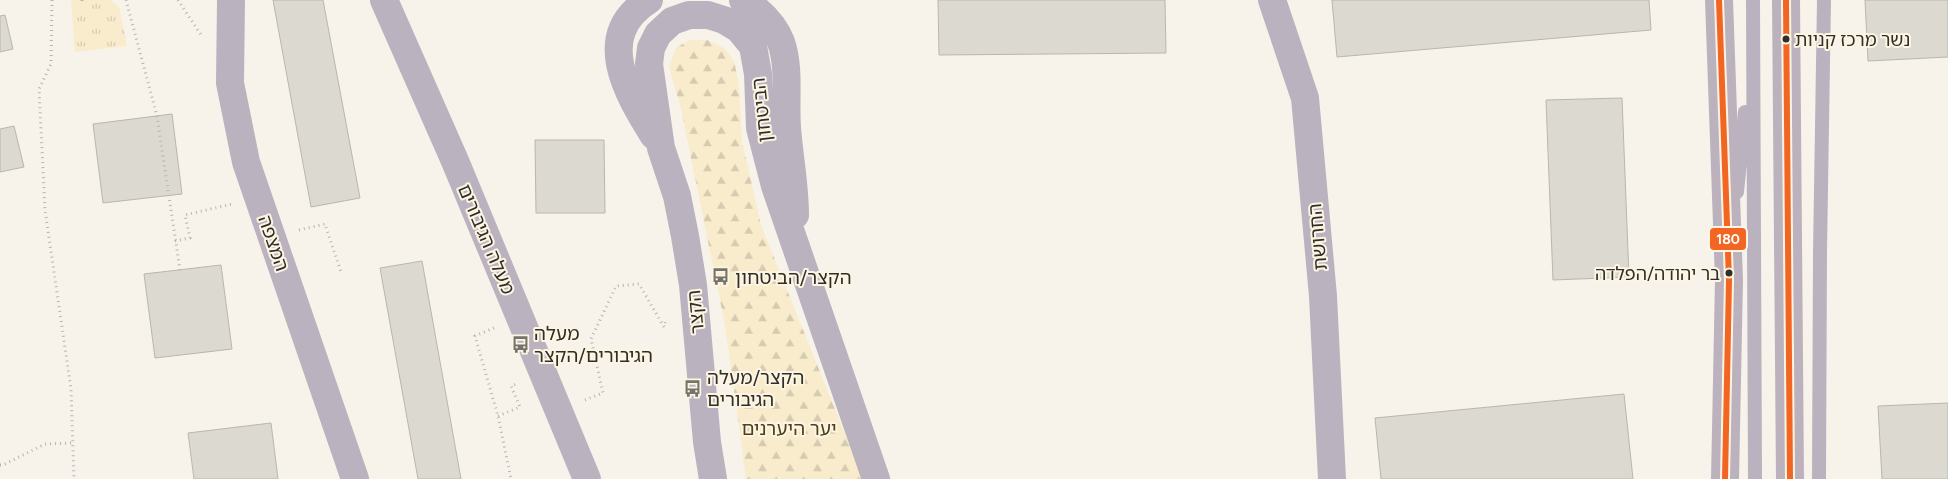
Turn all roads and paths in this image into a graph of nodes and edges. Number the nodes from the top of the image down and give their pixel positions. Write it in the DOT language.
graph roads {
  1 [pos="52,0"];
  2 [pos="126,0"];
  3 [pos="231,0"];
  4 [pos="384,0"];
  5 [pos="649,0"];
  6 [pos="743,0"];
  7 [pos="1272,0"];
  8 [pos="1719,0"];
  9 [pos="1753,0"];
  10 [pos="1786,0"];
  11 [pos="1824,0"];
  12 [pos="689,15"];
  13 [pos="1753,34"];
  14 [pos="662,148"];
  15 [pos="258,199"];
  16 [pos="325,224"];
  17 [pos="175,241"];
  18 [pos="794,244"];
  19 [pos="180,270"];
  20 [pos="340,272"];
  21 [pos="1729,280"];
  22 [pos="667,317"];
  23 [pos="475,336"];
  24 [pos="559,411"];
  25 [pos="73,443"];
  26 [pos="0,465"];
  27 [pos="74,479"];
  28 [pos="355,479"];
  29 [pos="511,479"];
  30 [pos="587,479"];
  31 [pos="713,479"];
  32 [pos="876,479"];
  33 [pos="1332,479"];
  34 [pos="1725,479"];
  35 [pos="1755,479"];
  36 [pos="1790,479"];
  37 [pos="1819,479"];
  1 -- 25 [label="path"];
  2 -- 17 [label="path"];
  3 -- 15 [label="street, המצפה"];
  4 -- 24 [label="street, מעלה הגיבורים"];
  5 -- 14 [label="street, הקצר"];
  6 -- 18 [label="street, הביטחון"];
  7 -- 33 [label="street, החרושת"];
  8 -- 21 [label="main road"];
  9 -- 13 [label="lane"];
  10 -- 36 [label="main road"];
  11 -- 37 [label="lane"];
  12 -- 14 [label="street, הקצר"];
  12 -- 18 [label="street, הביטחון"];
  13 -- 21 [label="lane"];
  13 -- 35 [label="lane"];
  14 -- 31 [label="street, הקצר"];
  15 -- 17 [label="path"];
  15 -- 28 [label="street, המצפה"];
  16 -- 20 [label="path"];
  17 -- 19 [label="path"];
  18 -- 32 [label="street, הביטחון"];
  21 -- 34 [label="main road"];
  22 -- 24 [label="path"];
  23 -- 29 [label="path"];
  24 -- 30 [label="street, מעלה הגיבורים"];
  25 -- 26 [label="path"];
  25 -- 27 [label="path"];
}
